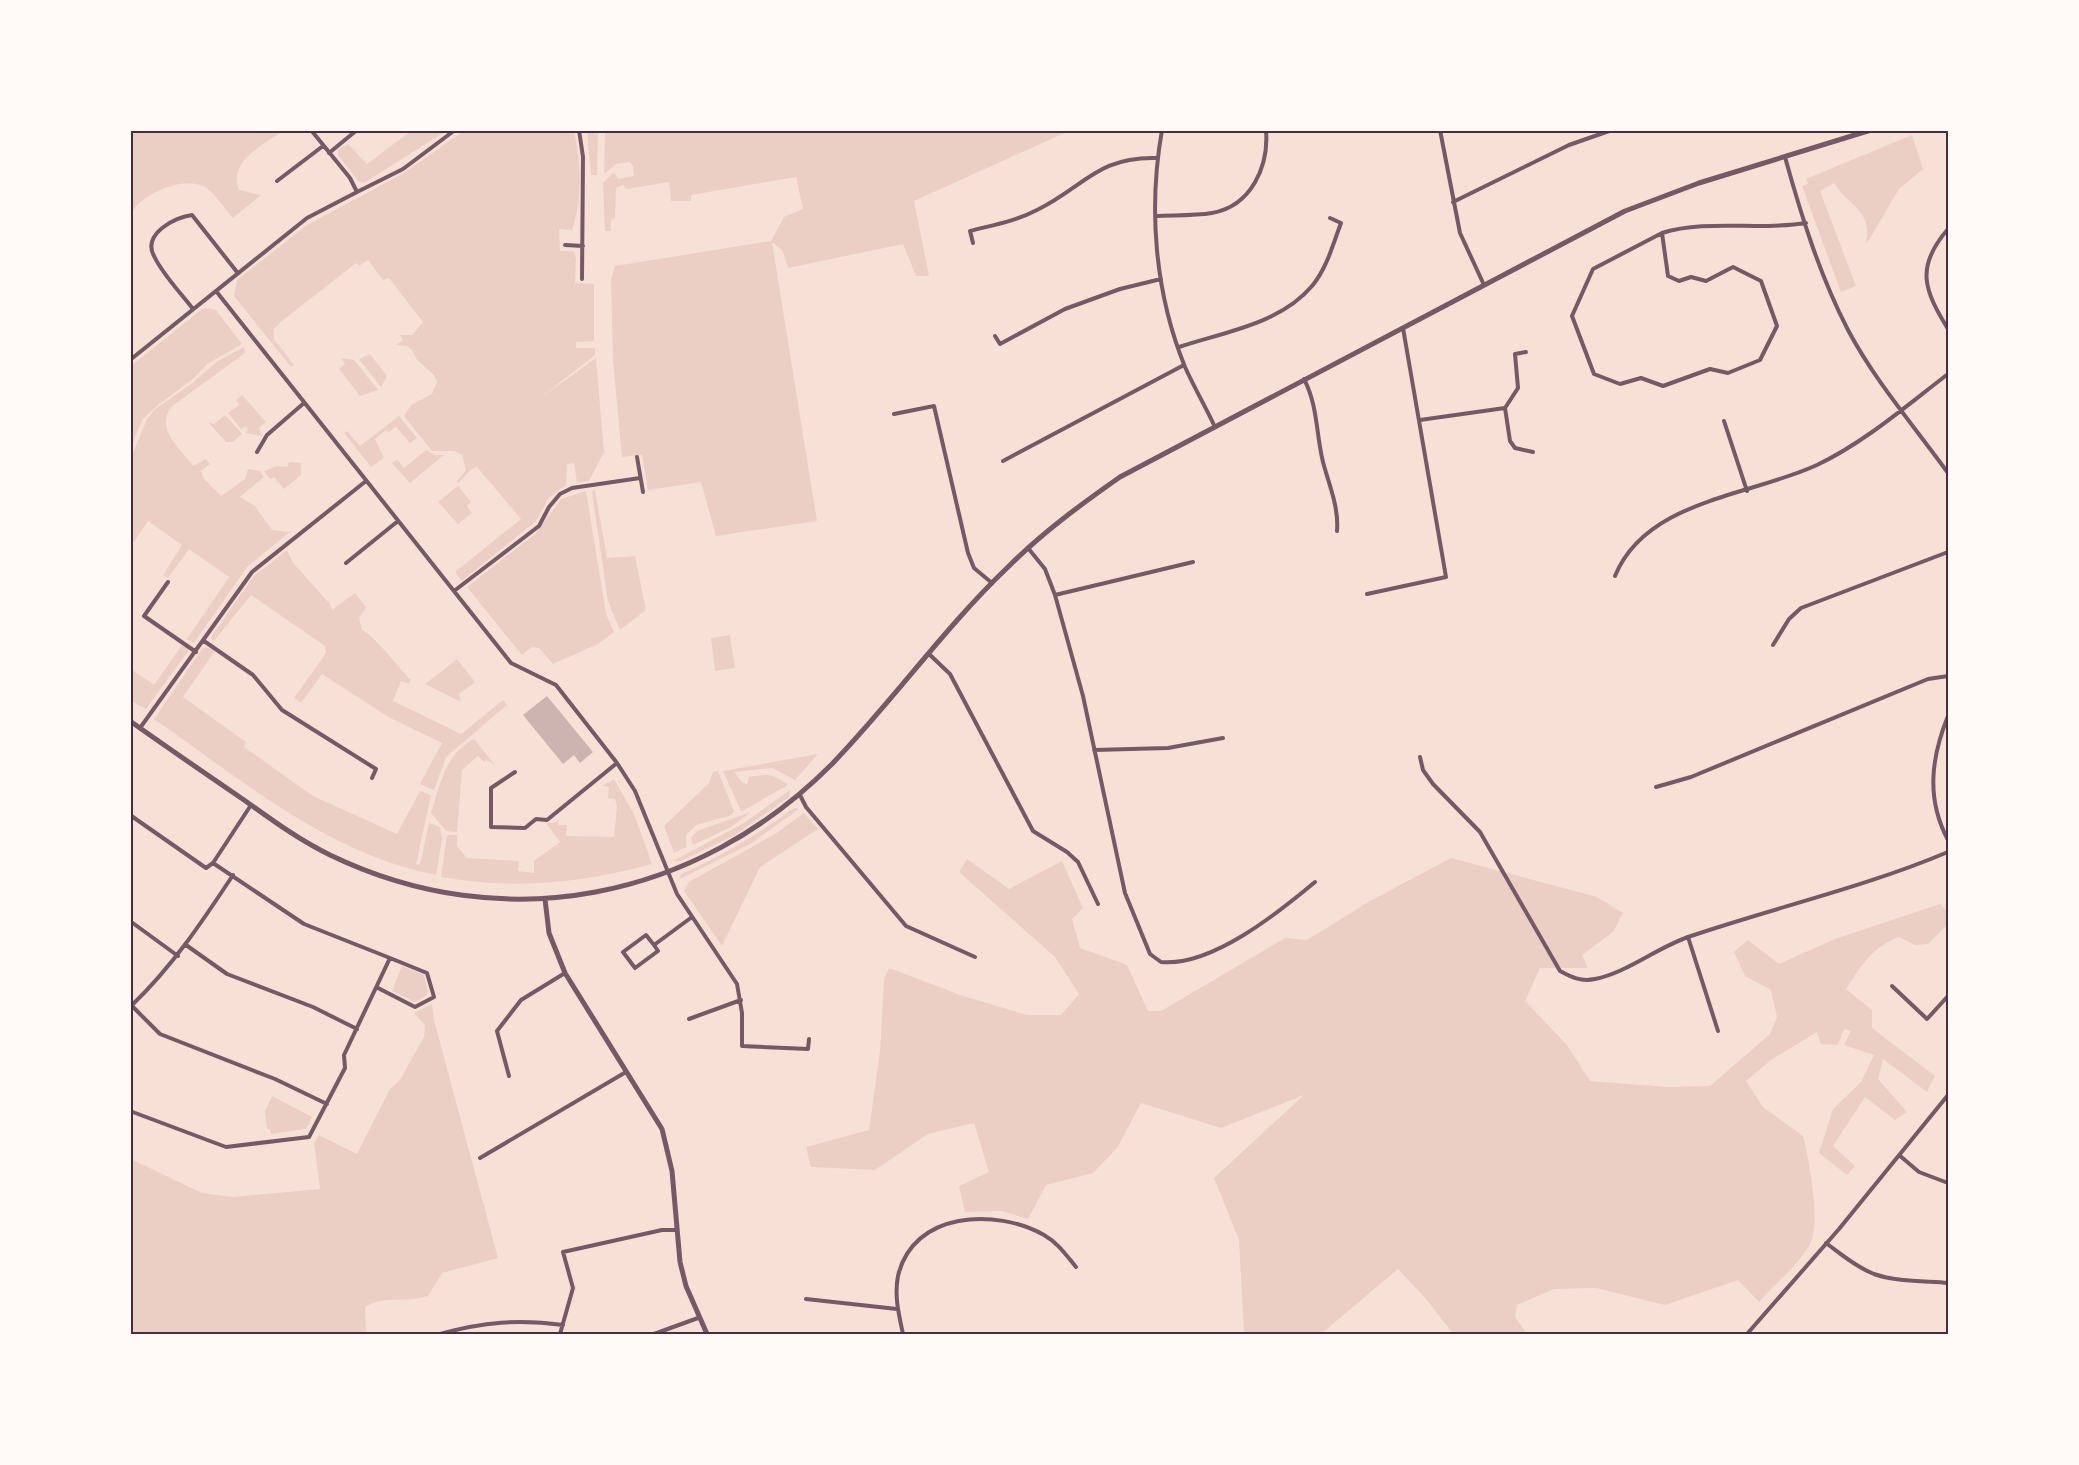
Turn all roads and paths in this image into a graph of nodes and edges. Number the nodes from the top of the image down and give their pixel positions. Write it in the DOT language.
graph roads {
  1 [pos="311,130"];
  2 [pos="357,130"];
  3 [pos="455,130"];
  4 [pos="579,130"];
  5 [pos="1162,130"];
  6 [pos="1266,130"];
  7 [pos="1440,130"];
  8 [pos="1612,130"];
  9 [pos="1871,130"];
  10 [pos="323,146"];
  11 [pos="328,153"];
  12 [pos="1785,157"];
  13 [pos="1157,158"];
  14 [pos="277,181"];
  15 [pos="357,192"];
  16 [pos="1453,202"];
  17 [pos="1155,216"];
  18 [pos="1330,219"];
  19 [pos="1806,223"];
  20 [pos="1948,229"];
  21 [pos="1662,233"];
  22 [pos="974,243"];
  23 [pos="565,246"];
  24 [pos="583,246"];
  25 [pos="237,272"];
  26 [pos="582,279"];
  27 [pos="1161,279"];
  28 [pos="1484,285"];
  29 [pos="216,291"];
  30 [pos="193,309"];
  31 [pos="1403,328"];
  32 [pos="1948,329"];
  33 [pos="995,336"];
  34 [pos="1179,347"];
  35 [pos="1526,352"];
  36 [pos="130,360"];
  37 [pos="1184,365"];
  38 [pos="1948,374"];
  39 [pos="1304,379"];
  40 [pos="304,403"];
  41 [pos="1505,408"];
  42 [pos="1901,410"];
  43 [pos="894,414"];
  44 [pos="1420,420"];
  45 [pos="1724,421"];
  46 [pos="1214,425"];
  47 [pos="257,452"];
  48 [pos="1533,452"];
  49 [pos="637,457"];
  50 [pos="1003,462"];
  51 [pos="1948,473"];
  52 [pos="640,478"];
  53 [pos="366,481"];
  54 [pos="1748,490"];
  55 [pos="643,492"];
  56 [pos="398,521"];
  57 [pos="1337,531"];
  58 [pos="1028,548"];
  59 [pos="1948,552"];
  60 [pos="1193,562"];
  61 [pos="345,563"];
  62 [pos="1615,576"];
  63 [pos="168,582"];
  64 [pos="992,583"];
  65 [pos="454,591"];
  66 [pos="1367,594"];
  67 [pos="1056,595"];
  68 [pos="204,641"];
  69 [pos="1773,645"];
  70 [pos="196,652"];
  71 [pos="929,654"];
  72 [pos="1948,676"];
  73 [pos="1948,716"];
  74 [pos="130,721"];
  75 [pos="140,728"];
  76 [pos="1223,738"];
  77 [pos="1094,750"];
  78 [pos="1420,757"];
  79 [pos="617,763"];
  80 [pos="514,772"];
  81 [pos="372,778"];
  82 [pos="1656,787"];
  83 [pos="800,795"];
  84 [pos="251,805"];
  85 [pos="130,815"];
  86 [pos="1948,840"];
  87 [pos="1948,852"];
  88 [pos="213,863"];
  89 [pos="669,873"];
  90 [pos="233,875"];
  91 [pos="1315,882"];
  92 [pos="545,899"];
  93 [pos="1098,904"];
  94 [pos="692,917"];
  95 [pos="130,921"];
  96 [pos="1688,937"];
  97 [pos="186,945"];
  98 [pos="654,945"];
  99 [pos="178,956"];
  100 [pos="975,957"];
  101 [pos="390,958"];
  102 [pos="565,973"];
  103 [pos="1892,986"];
  104 [pos="378,988"];
  105 [pos="1948,996"];
  106 [pos="741,1000"];
  107 [pos="131,1007"];
  108 [pos="689,1019"];
  109 [pos="357,1029"];
  110 [pos="1718,1031"];
  111 [pos="809,1040"];
  112 [pos="627,1072"];
  113 [pos="509,1076"];
  114 [pos="1948,1095"];
  115 [pos="327,1104"];
  116 [pos="130,1112"];
  117 [pos="1899,1155"];
  118 [pos="480,1158"];
  119 [pos="1948,1183"];
  120 [pos="676,1230"];
  121 [pos="1826,1243"];
  122 [pos="1076,1267"];
  123 [pos="1948,1283"];
  124 [pos="806,1299"];
  125 [pos="897,1309"];
  126 [pos="698,1318"];
  127 [pos="563,1326"];
  128 [pos="440,1335"];
  129 [pos="560,1335"];
  130 [pos="654,1335"];
  131 [pos="707,1335"];
  132 [pos="903,1335"];
  133 [pos="1383,1335"];
  134 [pos="1392,1335"];
  135 [pos="1747,1335"];
  1 -- 10 [label="street"];
  2 -- 11 [label="street"];
  3 -- 15 [label="street"];
  4 -- 24 [label="street"];
  5 -- 13 [label="street"];
  6 -- 17 [label="street"];
  7 -- 16 [label="street"];
  8 -- 16 [label="street"];
  9 -- 12 [label="street"];
  10 -- 11 [label="street"];
  10 -- 14 [label="street"];
  11 -- 15 [label="street"];
  12 -- 19 [label="street"];
  12 -- 28 [label="street"];
  13 -- 17 [label="street"];
  13 -- 22 [label="street"];
  15 -- 25 [label="street"];
  16 -- 28 [label="street"];
  17 -- 27 [label="street"];
  18 -- 34 [label="street"];
  19 -- 21 [label="street"];
  19 -- 42 [label="street"];
  20 -- 32 [label="street"];
  21 -- 21 [label="street"];
  23 -- 24 [label="street"];
  24 -- 26 [label="street"];
  25 -- 29 [label="street"];
  25 -- 30 [label="street"];
  27 -- 33 [label="street"];
  27 -- 34 [label="street"];
  28 -- 31 [label="street"];
  29 -- 30 [label="street"];
  29 -- 40 [label="street"];
  30 -- 36 [label="street"];
  31 -- 39 [label="street"];
  31 -- 44 [label="street"];
  34 -- 37 [label="street"];
  35 -- 41 [label="street"];
  37 -- 46 [label="street"];
  37 -- 50 [label="street"];
  38 -- 42 [label="street"];
  39 -- 46 [label="street"];
  39 -- 57 [label="street"];
  40 -- 47 [label="street"];
  40 -- 53 [label="street"];
  41 -- 44 [label="street"];
  41 -- 48 [label="street"];
  42 -- 51 [label="street"];
  42 -- 54 [label="street"];
  43 -- 64 [label="street"];
  44 -- 66 [label="street"];
  45 -- 54 [label="street"];
  46 -- 58 [label="street"];
  49 -- 52 [label="street"];
  52 -- 55 [label="street"];
  52 -- 65 [label="street"];
  53 -- 56 [label="street"];
  53 -- 68 [label="street"];
  54 -- 62 [label="street"];
  56 -- 61 [label="street"];
  56 -- 65 [label="street"];
  58 -- 64 [label="street"];
  58 -- 67 [label="street"];
  59 -- 69 [label="street"];
  60 -- 67 [label="street"];
  63 -- 70 [label="street"];
  64 -- 71 [label="street"];
  65 -- 79 [label="street"];
  67 -- 77 [label="street"];
  68 -- 70 [label="street"];
  68 -- 81 [label="street"];
  70 -- 75 [label="street"];
  71 -- 83 [label="street"];
  71 -- 93 [label="street"];
  72 -- 82 [label="street"];
  73 -- 86 [label="street"];
  74 -- 75 [label="street"];
  75 -- 84 [label="street"];
  76 -- 77 [label="street"];
  77 -- 91 [label="street"];
  78 -- 96 [label="street"];
  79 -- 80 [label="street"];
  79 -- 89 [label="street"];
  83 -- 89 [label="street"];
  83 -- 100 [label="street"];
  84 -- 88 [label="street"];
  84 -- 92 [label="street"];
  85 -- 88 [label="street"];
  87 -- 96 [label="street"];
  88 -- 90 [label="street"];
  89 -- 92 [label="street"];
  89 -- 94 [label="street"];
  90 -- 97 [label="street"];
  90 -- 101 [label="street"];
  92 -- 102 [label="street"];
  94 -- 98 [label="street"];
  94 -- 106 [label="street"];
  95 -- 99 [label="street"];
  96 -- 110 [label="street"];
  97 -- 99 [label="street"];
  97 -- 109 [label="street"];
  98 -- 98 [label="street"];
  99 -- 107 [label="street"];
  101 -- 104 [label="street"];
  101 -- 104 [label="street"];
  102 -- 112 [label="street"];
  102 -- 113 [label="street"];
  103 -- 105 [label="street"];
  104 -- 109 [label="street"];
  106 -- 108 [label="street"];
  106 -- 111 [label="street"];
  107 -- 115 [label="street"];
  109 -- 115 [label="street"];
  112 -- 118 [label="street"];
  112 -- 120 [label="street"];
  114 -- 117 [label="street"];
  115 -- 116 [label="street"];
  117 -- 119 [label="street"];
  117 -- 121 [label="street"];
  120 -- 126 [label="street"];
  120 -- 127 [label="street"];
  121 -- 123 [label="street"];
  121 -- 135 [label="street"];
  122 -- 125 [label="street"];
  124 -- 125 [label="street"];
  125 -- 132 [label="street"];
  126 -- 130 [label="street"];
  126 -- 131 [label="street"];
  127 -- 128 [label="street"];
  127 -- 129 [label="street"];
  133 -- 134 [label="street"];
}
